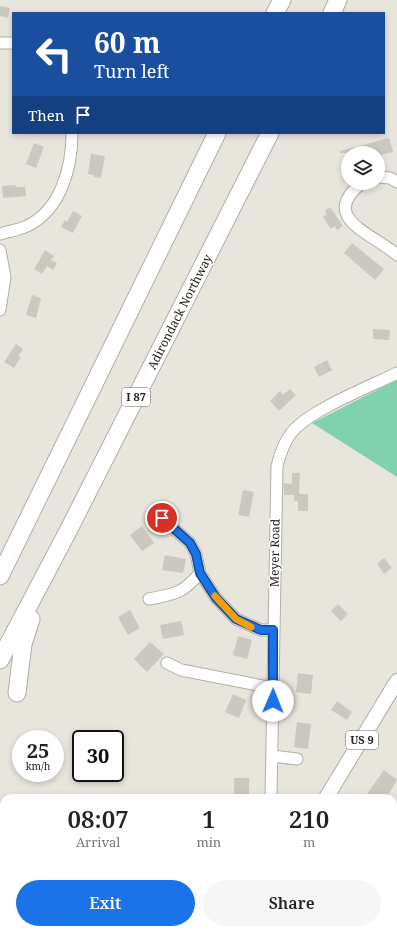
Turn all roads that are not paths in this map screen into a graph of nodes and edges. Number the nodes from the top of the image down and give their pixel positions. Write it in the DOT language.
graph roads {
  1 [pos="282,0"];
  2 [pos="338,0"];
  3 [pos="276,12"];
  4 [pos="332,12"];
  5 [pos="0,43"];
  6 [pos="12,43"];
  7 [pos="72,134"];
  8 [pos="217,134"];
  9 [pos="269,134"];
  10 [pos="385,178"];
  11 [pos="397,182"];
  12 [pos="352,190"];
  13 [pos="0,234"];
  14 [pos="0,250"];
  15 [pos="397,255"];
  16 [pos="0,310"];
  17 [pos="397,373"];
  18 [pos="162,518"];
  19 [pos="67,533"];
  20 [pos="200,573"];
  21 [pos="0,576"];
  22 [pos="149,599"];
  23 [pos="273,630"];
  24 [pos="0,660"];
  25 [pos="167,663"];
  26 [pos="397,681"];
  27 [pos="273,688"];
  28 [pos="17,693"];
  29 [pos="272,756"];
  30 [pos="298,759"];
  31 [pos="271,794"];
  32 [pos="328,794"];
  1 -- 3 [label="highway"];
  2 -- 4 [label="highway"];
  5 -- 6 [label="street"];
  7 -- 13 [label="street"];
  8 -- 21 [label="highway"];
  9 -- 19 [label="highway, Adirondack Northway / I 87"];
  10 -- 11 [label="street"];
  12 -- 15 [label="street"];
  14 -- 16 [label="street"];
  17 -- 23 [label="street, Meyer Road"];
  18 -- 20 [label="street"];
  19 -- 24 [label="highway, Adirondack Northway / I 87"];
  19 -- 28 [label="highway"];
  20 -- 22 [label="street"];
  20 -- 23 [label="street"];
  23 -- 27 [label="street, Meyer Road"];
  25 -- 27 [label="street"];
  26 -- 32 [label="main road, US 9"];
  27 -- 29 [label="street, Meyer Road"];
  29 -- 30 [label="street"];
  29 -- 31 [label="street, Meyer Road"];
}
